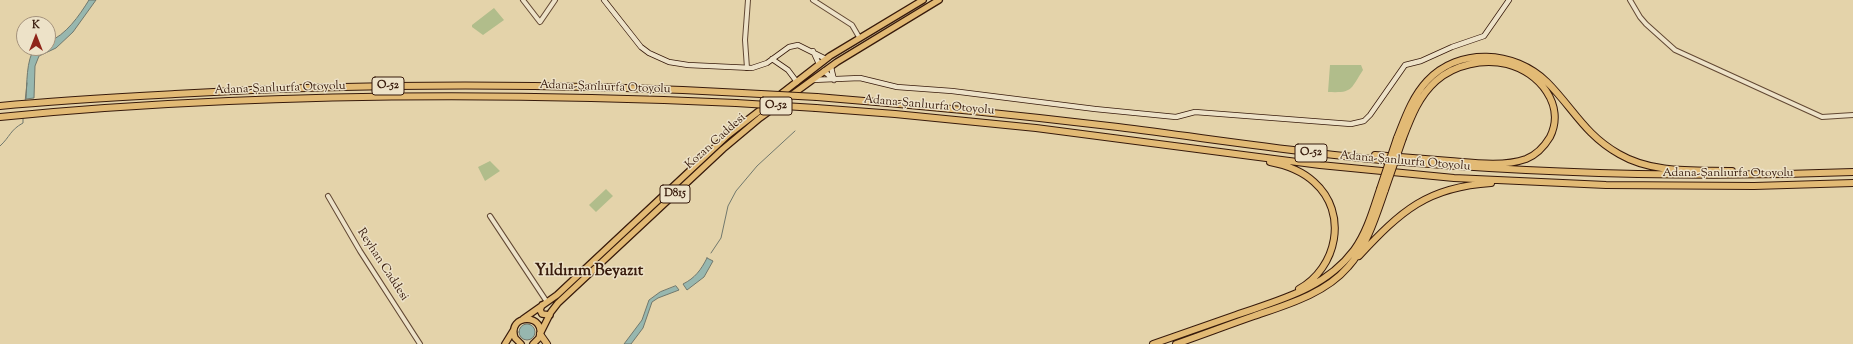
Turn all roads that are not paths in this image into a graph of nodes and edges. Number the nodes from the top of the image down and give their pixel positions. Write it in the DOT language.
graph roads {
  1 [pos="523,0"];
  2 [pos="555,0"];
  3 [pos="604,0"];
  4 [pos="748,0"];
  5 [pos="813,0"];
  6 [pos="923,0"];
  7 [pos="939,0"];
  8 [pos="1509,0"];
  9 [pos="1630,0"];
  10 [pos="860,37"];
  11 [pos="812,51"];
  12 [pos="772,59"];
  13 [pos="823,61"];
  14 [pos="831,67"];
  15 [pos="747,68"];
  16 [pos="824,71"];
  17 [pos="811,80"];
  18 [pos="834,80"];
  19 [pos="797,82"];
  20 [pos="0,106"];
  21 [pos="1853,115"];
  22 [pos="0,116"];
  23 [pos="1400,138"];
  24 [pos="1248,144"];
  25 [pos="1229,153"];
  26 [pos="1853,172"];
  27 [pos="1808,174"];
  28 [pos="1541,182"];
  29 [pos="1853,183"];
  30 [pos="1382,190"];
  31 [pos="328,196"];
  32 [pos="490,216"];
  33 [pos="1348,267"];
  34 [pos="1276,301"];
  35 [pos="545,303"];
  36 [pos="550,314"];
  37 [pos="523,319"];
  38 [pos="513,331"];
  39 [pos="541,333"];
  40 [pos="420,344"];
  41 [pos="505,344"];
  42 [pos="521,344"];
  43 [pos="533,344"];
  44 [pos="547,344"];
  45 [pos="1153,344"];
  46 [pos="1176,344"];
  1 -- 2 [label="street"];
  3 -- 15 [label="main road"];
  4 -- 15 [label="street"];
  5 -- 10 [label="street"];
  6 -- 10 [label="highway, Kozan Caddesi / D815"];
  7 -- 14 [label="highway, Kozan Caddesi / D815"];
  8 -- 18 [label="main road"];
  9 -- 21 [label="street"];
  10 -- 13 [label="highway, Kozan Caddesi / D815"];
  11 -- 12 [label="main road"];
  11 -- 13 [label="main road"];
  11 -- 13 [label="main road"];
  12 -- 15 [label="main road"];
  12 -- 19 [label="main road"];
  13 -- 14 [label="highway"];
  13 -- 16 [label="highway"];
  13 -- 19 [label="highway, Kozan Caddesi / D815"];
  14 -- 16 [label="highway, Kozan Caddesi / D815"];
  14 -- 18 [label="main road"];
  16 -- 17 [label="highway, Kozan Caddesi / D815"];
  16 -- 18 [label="main road"];
  17 -- 18 [label="main road"];
  17 -- 36 [label="highway, Kozan Caddesi / D815"];
  19 -- 35 [label="highway, Kozan Caddesi / D815"];
  20 -- 24 [label="highway, Adana-Şanlıurfa Otoyolu / O-52, bridge"];
  22 -- 25 [label="highway, Adana-Şanlıurfa Otoyolu / O-52, bridge"];
  23 -- 24 [label="highway"];
  23 -- 27 [label="highway"];
  23 -- 30 [label="highway, bridge"];
  24 -- 27 [label="highway, Adana-Şanlıurfa Otoyolu / O-52"];
  25 -- 28 [label="highway, Adana-Şanlıurfa Otoyolu / O-52"];
  25 -- 34 [label="highway"];
  26 -- 27 [label="highway, Adana-Şanlıurfa Otoyolu / O-52"];
  28 -- 29 [label="highway, Adana-Şanlıurfa Otoyolu / O-52"];
  28 -- 33 [label="highway"];
  30 -- 33 [label="highway"];
  30 -- 34 [label="highway"];
  31 -- 40 [label="street, Reyhan Caddesi"];
  32 -- 35 [label="street"];
  33 -- 46 [label="highway"];
  34 -- 45 [label="highway"];
  35 -- 36 [label="highway"];
  35 -- 37 [label="highway, Kozan Caddesi / D815"];
  36 -- 39 [label="highway, Kozan Caddesi / D815"];
  37 -- 38 [label="highway, Kozan Caddesi"];
  37 -- 39 [label="highway"];
  38 -- 41 [label="highway"];
  38 -- 42 [label="highway"];
  39 -- 43 [label="highway, Kozan Caddesi"];
  39 -- 44 [label="highway"];
}
